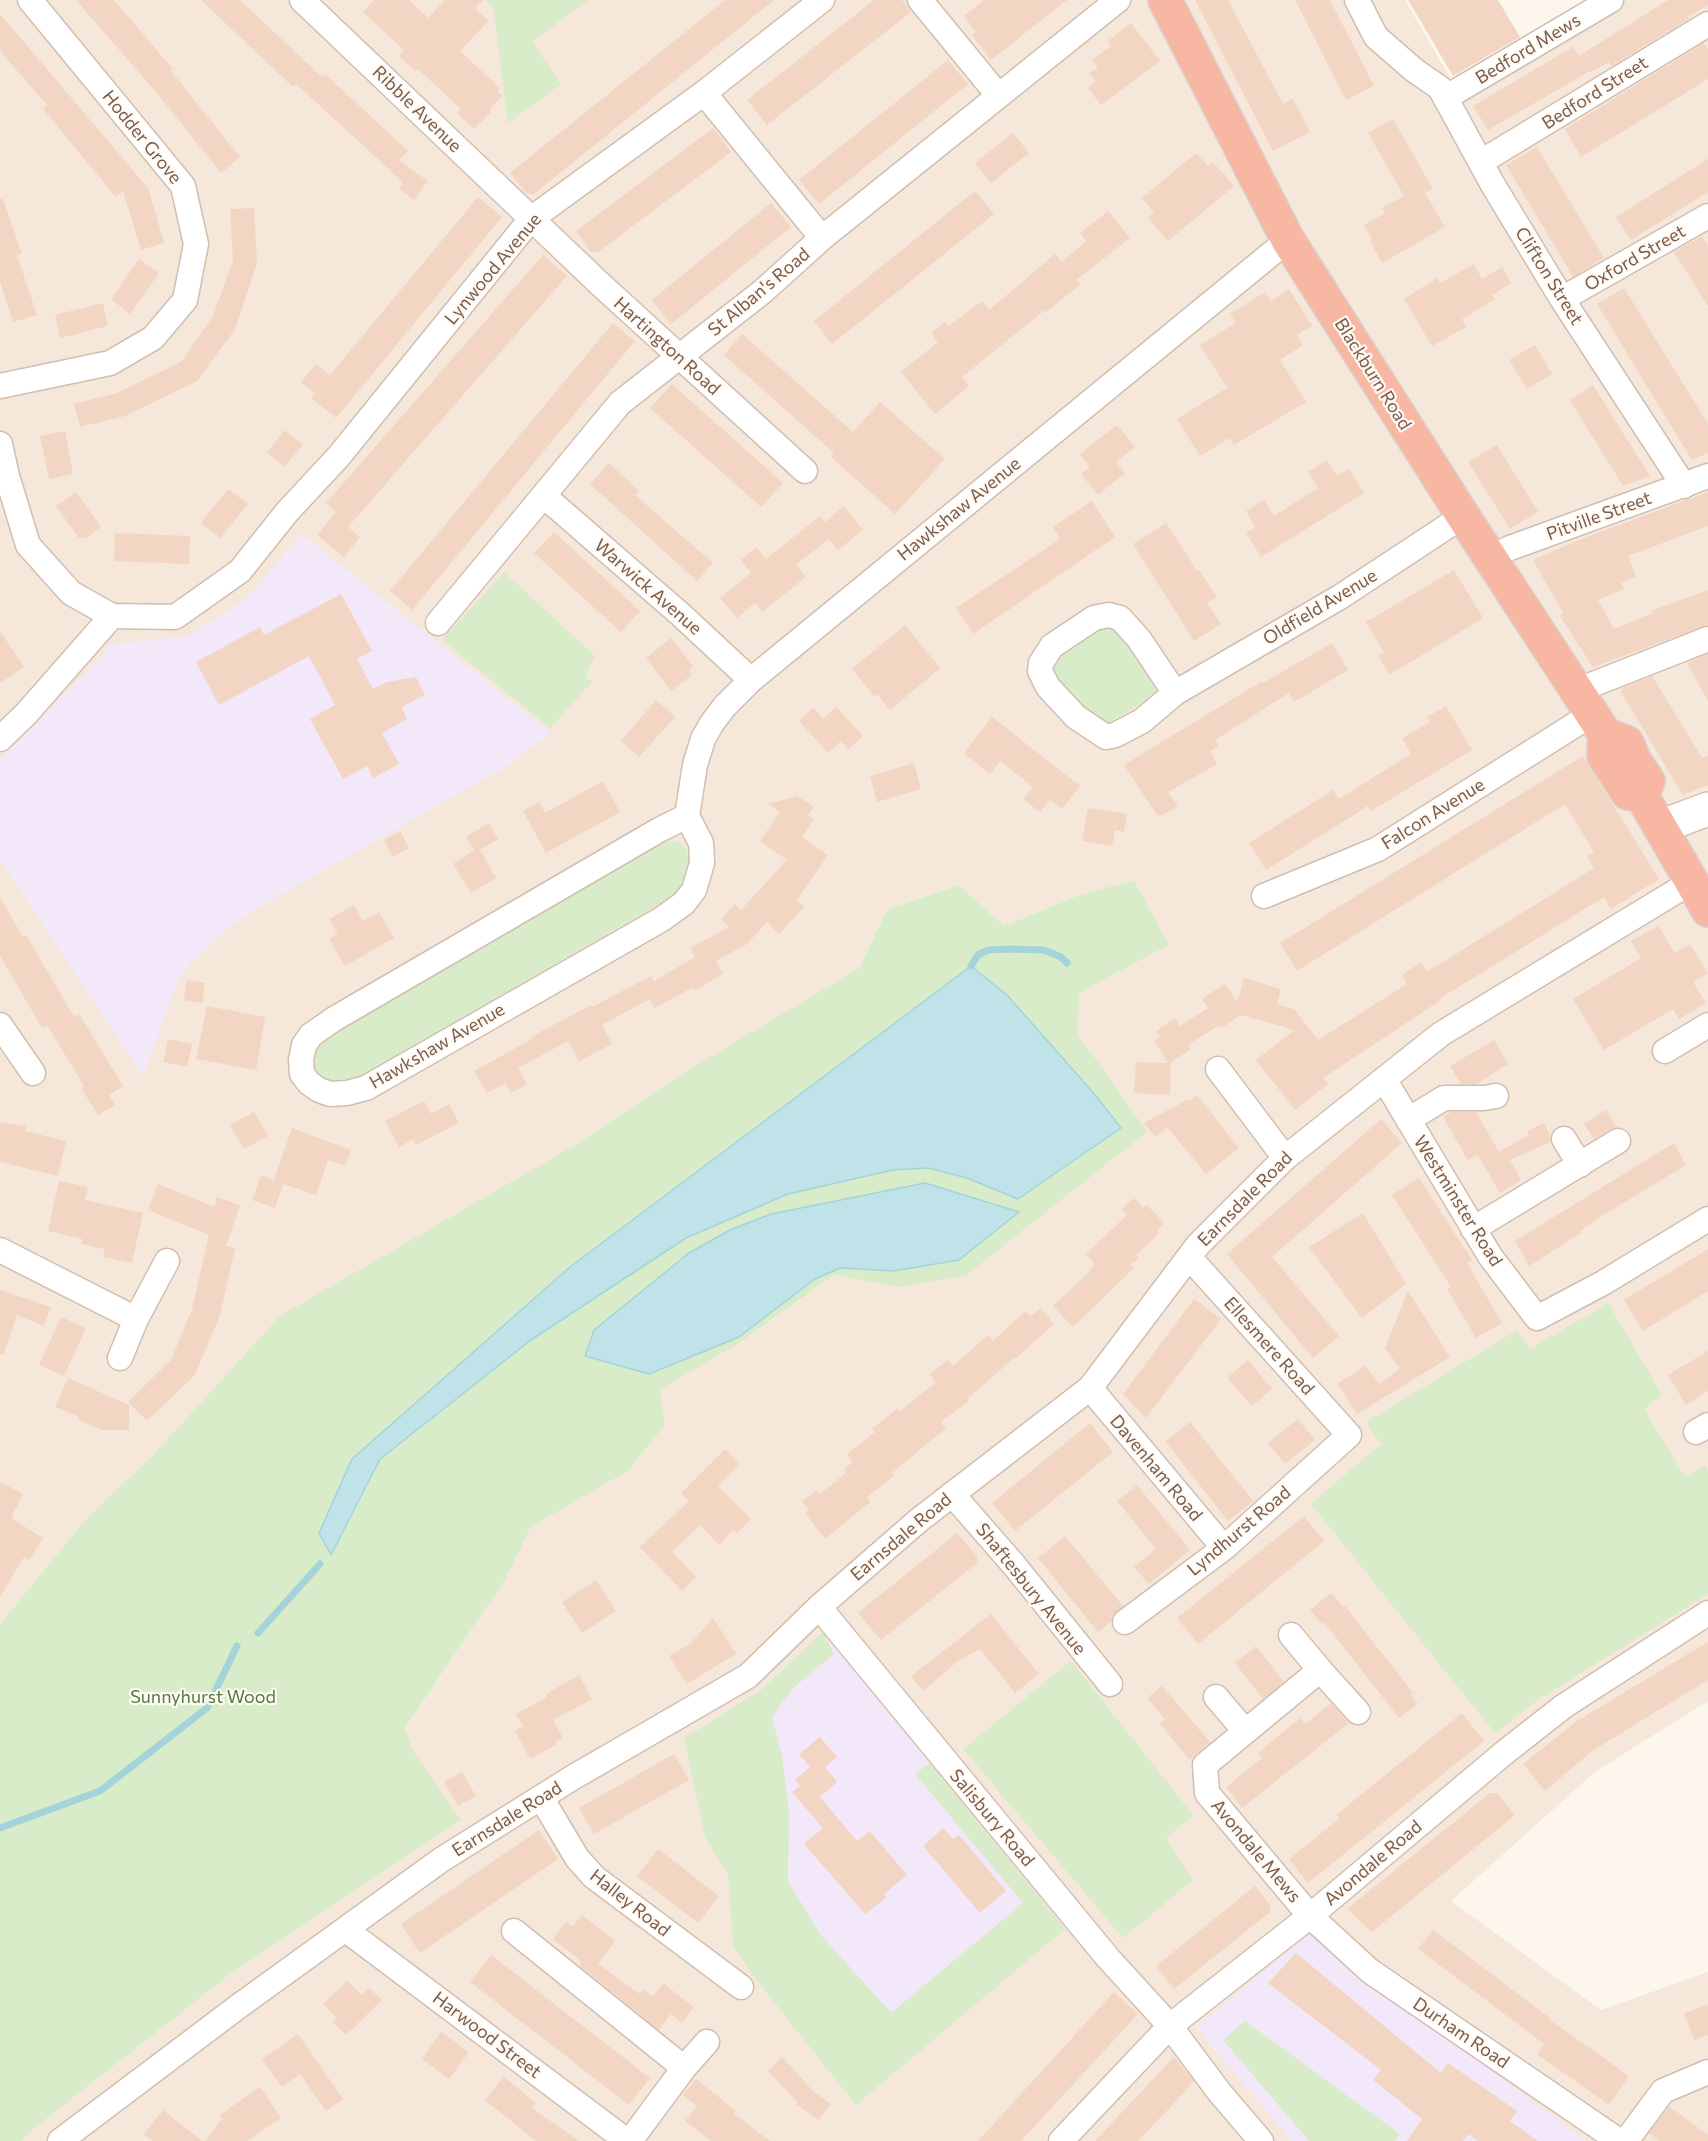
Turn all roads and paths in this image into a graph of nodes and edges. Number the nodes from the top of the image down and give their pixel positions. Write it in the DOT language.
graph roads {
  1 [pos="30,0"];
  2 [pos="302,0"];
  3 [pos="822,0"];
  4 [pos="920,0"];
  5 [pos="1118,0"];
  6 [pos="1165,0"];
  7 [pos="1357,0"];
  8 [pos="1611,0"];
  9 [pos="1708,24"];
  10 [pos="704,93"];
  11 [pos="998,95"];
  12 [pos="1445,98"];
  13 [pos="1481,162"];
  14 [pos="1708,216"];
  15 [pos="531,219"];
  16 [pos="822,238"];
  17 [pos="1288,240"];
  18 [pos="1562,299"];
  19 [pos="679,358"];
  20 [pos="0,386"];
  21 [pos="0,444"];
  22 [pos="805,471"];
  23 [pos="1708,476"];
  24 [pos="1684,486"];
  25 [pos="544,496"];
  26 [pos="1462,516"];
  27 [pos="1490,558"];
  28 [pos="112,616"];
  29 [pos="438,624"];
  30 [pos="1708,639"];
  31 [pos="751,680"];
  32 [pos="1175,693"];
  33 [pos="1591,713"];
  34 [pos="0,739"];
  35 [pos="1708,809"];
  36 [pos="687,816"];
  37 [pos="1660,827"];
  38 [pos="1693,881"];
  39 [pos="1264,896"];
  40 [pos="1708,910"];
  41 [pos="0,1025"];
  42 [pos="1708,1025"];
  43 [pos="1665,1051"];
  44 [pos="1218,1068"];
  45 [pos="33,1073"];
  46 [pos="1384,1079"];
  47 [pos="1496,1096"];
  48 [pos="1408,1120"];
  49 [pos="1564,1139"];
  50 [pos="1618,1142"];
  51 [pos="1285,1158"];
  52 [pos="1580,1164"];
  53 [pos="1708,1219"];
  54 [pos="1473,1229"];
  55 [pos="0,1250"];
  56 [pos="1189,1257"];
  57 [pos="167,1262"];
  58 [pos="136,1319"];
  59 [pos="120,1358"];
  60 [pos="1090,1388"];
  61 [pos="1349,1435"];
  62 [pos="952,1494"];
  63 [pos="1224,1548"];
  64 [pos="819,1607"];
  65 [pos="1708,1613"];
  66 [pos="1125,1622"];
  67 [pos="1291,1635"];
  68 [pos="1320,1670"];
  69 [pos="1110,1684"];
  70 [pos="1216,1697"];
  71 [pos="1358,1712"];
  72 [pos="1245,1731"];
  73 [pos="542,1799"];
  74 [pos="1310,1916"];
  75 [pos="346,1930"];
  76 [pos="514,1931"];
  77 [pos="741,1987"];
  78 [pos="1170,2026"];
  79 [pos="707,2042"];
  80 [pos="684,2068"];
  81 [pos="1708,2072"];
  82 [pos="64,2140"];
  83 [pos="628,2141"];
  84 [pos="1061,2141"];
  85 [pos="1261,2141"];
  86 [pos="1619,2141"];
  87 [pos="1626,2141"];
  1 -- 20 [label="street, Hodder Grove"];
  2 -- 15 [label="street, Ribble Avenue"];
  3 -- 10 [label="street, Lynwood Avenue"];
  4 -- 11 [label="street"];
  5 -- 11 [label="street, St Alban's Road"];
  6 -- 17 [label="highway, Blackburn Road"];
  7 -- 12 [label="street, Clifton Street"];
  8 -- 12 [label="street, Bedford Mews"];
  9 -- 13 [label="street, Bedford Street"];
  10 -- 15 [label="street, Lynwood Avenue"];
  10 -- 16 [label="street"];
  11 -- 16 [label="street, St Alban's Road"];
  12 -- 13 [label="street, Clifton Street"];
  13 -- 18 [label="street, Clifton Street"];
  14 -- 18 [label="street, Oxford Street"];
  15 -- 19 [label="street, Hartington Road"];
  15 -- 28 [label="street, Lynwood Avenue"];
  16 -- 19 [label="street, St Alban's Road"];
  17 -- 26 [label="highway, Blackburn Road"];
  17 -- 31 [label="street, Hawkshaw Avenue"];
  18 -- 24 [label="street, Clifton Street"];
  19 -- 22 [label="street, Hartington Road"];
  19 -- 25 [label="street, St Alban's Road"];
  21 -- 28 [label="street"];
  23 -- 24 [label="street, Pitville Street"];
  24 -- 27 [label="street, Pitville Street"];
  25 -- 29 [label="street, St Alban's Road"];
  25 -- 31 [label="street, Warwick Avenue"];
  26 -- 27 [label="highway, Blackburn Road"];
  26 -- 32 [label="street, Oldfield Avenue"];
  27 -- 33 [label="highway, Blackburn Road"];
  28 -- 34 [label="street"];
  30 -- 33 [label="street, Falcon Avenue"];
  31 -- 36 [label="street, Hawkshaw Avenue"];
  32 -- 32 [label="street, Oldfield Avenue"];
  33 -- 37 [label="highway, Blackburn Road"];
  33 -- 39 [label="street, Falcon Avenue"];
  35 -- 37 [label="street"];
  36 -- 36 [label="street, Hawkshaw Avenue"];
  37 -- 38 [label="highway, Blackburn Road"];
  38 -- 40 [label="highway, Blackburn Road"];
  38 -- 46 [label="street, Earnsdale Road"];
  41 -- 45 [label="street"];
  42 -- 43 [label="street"];
  44 -- 51 [label="street"];
  46 -- 48 [label="street, Westminster Road"];
  46 -- 51 [label="street, Earnsdale Road"];
  47 -- 48 [label="street"];
  48 -- 54 [label="street, Westminster Road"];
  49 -- 52 [label="street"];
  50 -- 52 [label="street"];
  51 -- 56 [label="street, Earnsdale Road"];
  52 -- 54 [label="street"];
  53 -- 54 [label="street, Westminster Road"];
  55 -- 58 [label="street"];
  56 -- 60 [label="street, Earnsdale Road"];
  56 -- 61 [label="street, Ellesmere Road"];
  57 -- 58 [label="street"];
  58 -- 59 [label="street"];
  60 -- 62 [label="street, Earnsdale Road"];
  60 -- 63 [label="street, Davenham Road"];
  61 -- 63 [label="street, Lyndhurst Road"];
  62 -- 64 [label="street, Earnsdale Road"];
  62 -- 69 [label="street, Shaftesbury Avenue"];
  63 -- 66 [label="street, Lyndhurst Road"];
  64 -- 73 [label="street, Earnsdale Road"];
  64 -- 78 [label="street, Salisbury Road"];
  65 -- 74 [label="street, Avondale Road"];
  67 -- 68 [label="street"];
  68 -- 71 [label="street"];
  68 -- 72 [label="street, Avondale Mews"];
  70 -- 72 [label="street"];
  72 -- 74 [label="street, Avondale Mews"];
  73 -- 75 [label="street, Earnsdale Road"];
  73 -- 77 [label="street, Halley Road"];
  74 -- 78 [label="street, Avondale Road"];
  74 -- 86 [label="street, Durham Road"];
  75 -- 82 [label="street, Earnsdale Road"];
  75 -- 83 [label="street, Harwood Street"];
  76 -- 80 [label="street"];
  78 -- 84 [label="street, Avondale Road"];
  78 -- 85 [label="street, Salisbury Road"];
  79 -- 80 [label="street"];
  80 -- 83 [label="street"];
  81 -- 87 [label="street"];
}
